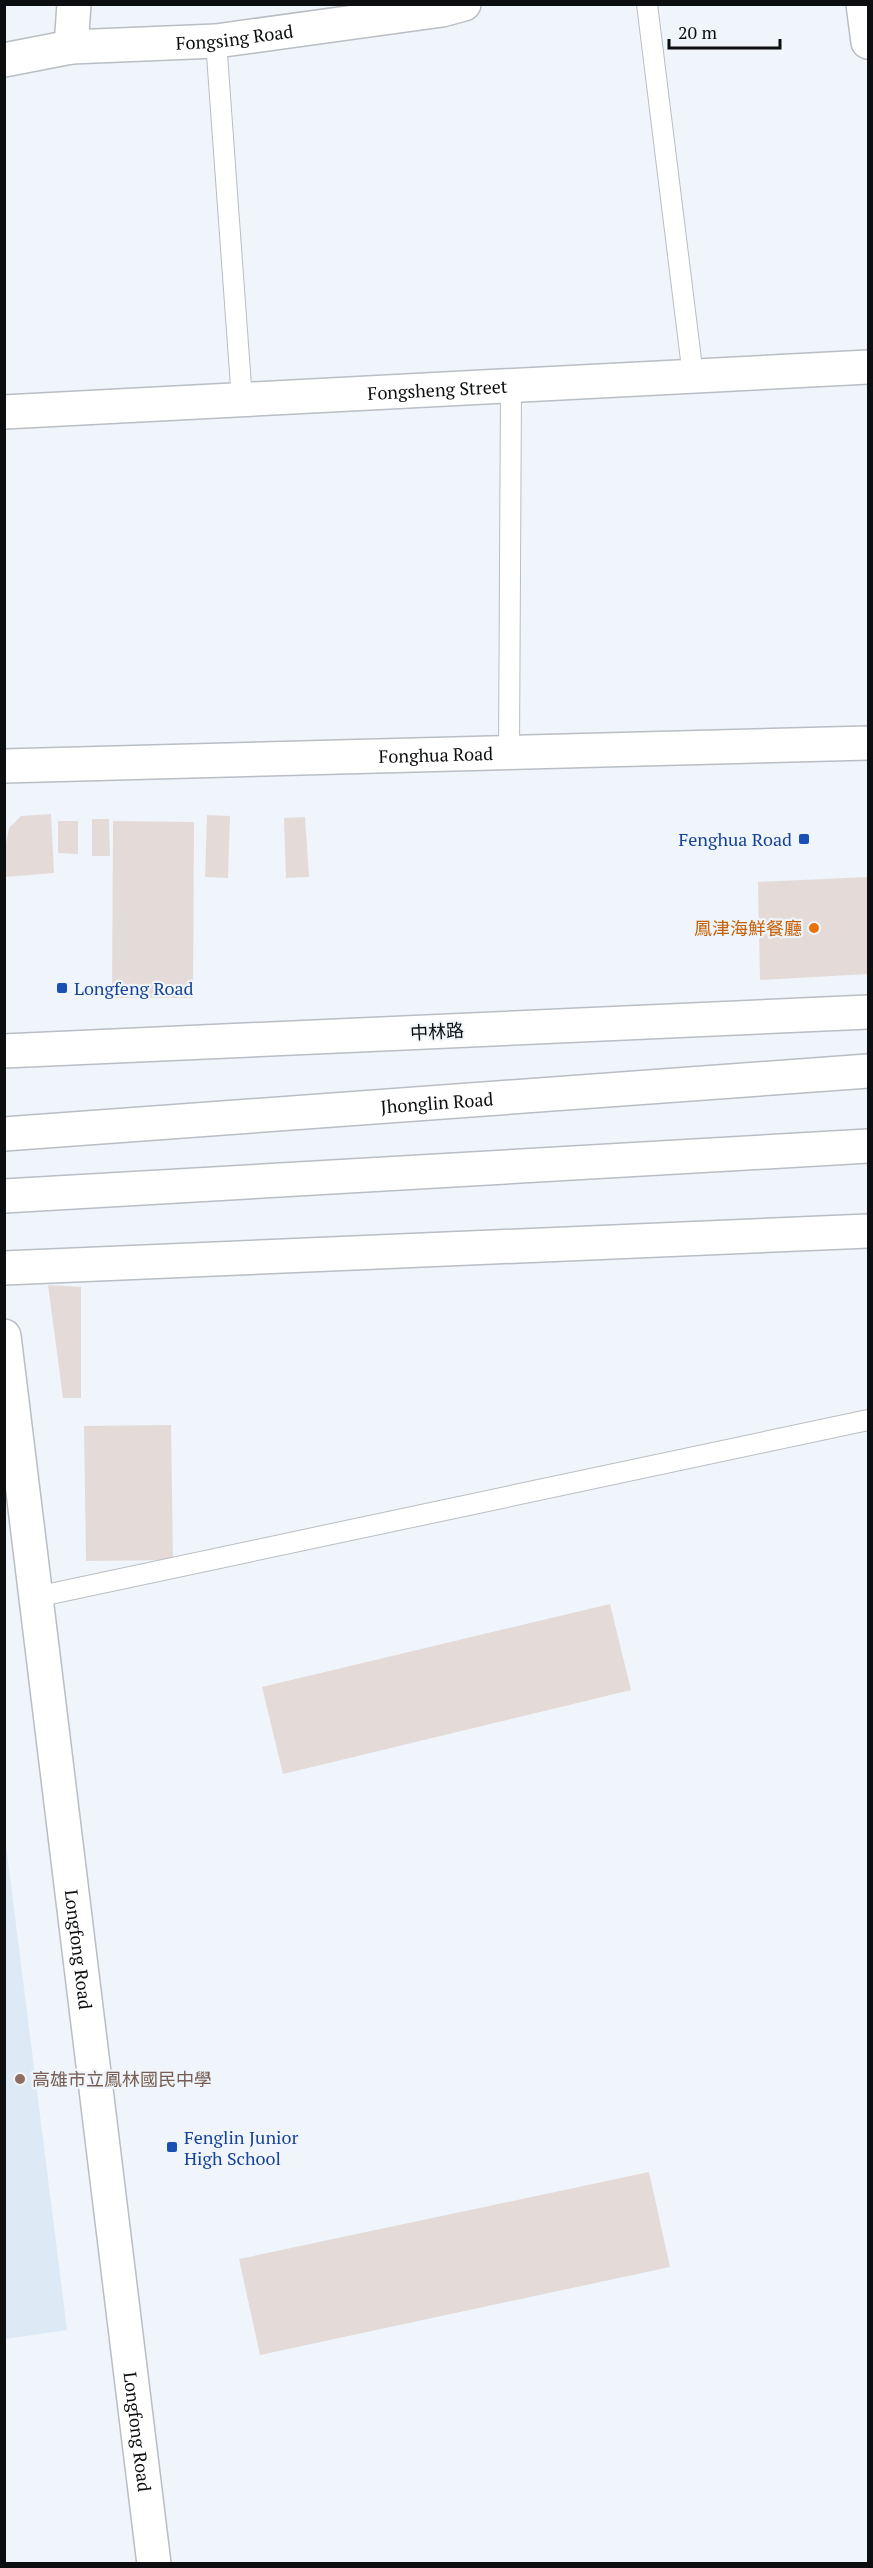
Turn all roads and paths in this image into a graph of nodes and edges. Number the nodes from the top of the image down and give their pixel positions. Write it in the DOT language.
graph roads {
  1 [pos="74,4"];
  2 [pos="647,4"];
  3 [pos="863,4"];
  4 [pos="451,6"];
  5 [pos="216,41"];
  6 [pos="868,42"];
  7 [pos="71,47"];
  8 [pos="4,60"];
  9 [pos="868,367"];
  10 [pos="693,376"];
  11 [pos="511,385"];
  12 [pos="242,400"];
  13 [pos="4,412"];
  14 [pos="868,743"];
  15 [pos="509,753"];
  16 [pos="4,766"];
  17 [pos="868,1011"];
  18 [pos="4,1051"];
  19 [pos="868,1071"];
  20 [pos="4,1134"];
  21 [pos="868,1146"];
  22 [pos="4,1196"];
  23 [pos="868,1231"];
  24 [pos="4,1268"];
  25 [pos="4,1336"];
  26 [pos="868,1420"];
  27 [pos="36,1597"];
  28 [pos="154,2564"];
  1 -- 7 [label="street"];
  2 -- 10 [label="lane"];
  3 -- 6 [label="street"];
  4 -- 5 [label="street, Fongsing Road"];
  5 -- 7 [label="street, Fongsing Road"];
  5 -- 12 [label="lane"];
  7 -- 8 [label="street, Fongsing Road"];
  9 -- 10 [label="street, Fongsheng Street"];
  10 -- 11 [label="street, Fongsheng Street"];
  11 -- 12 [label="street, Fongsheng Street"];
  11 -- 15 [label="lane"];
  12 -- 13 [label="street, Fongsheng Street"];
  14 -- 15 [label="street, Fonghua Road"];
  15 -- 16 [label="street, Fonghua Road"];
  17 -- 18 [label="street, 中林路"];
  19 -- 20 [label="street, Jhonglin Road"];
  21 -- 22 [label="street"];
  23 -- 24 [label="street"];
  25 -- 27 [label="street, Longfong Road"];
  26 -- 27 [label="lane"];
  27 -- 28 [label="street, Longfong Road"];
}
